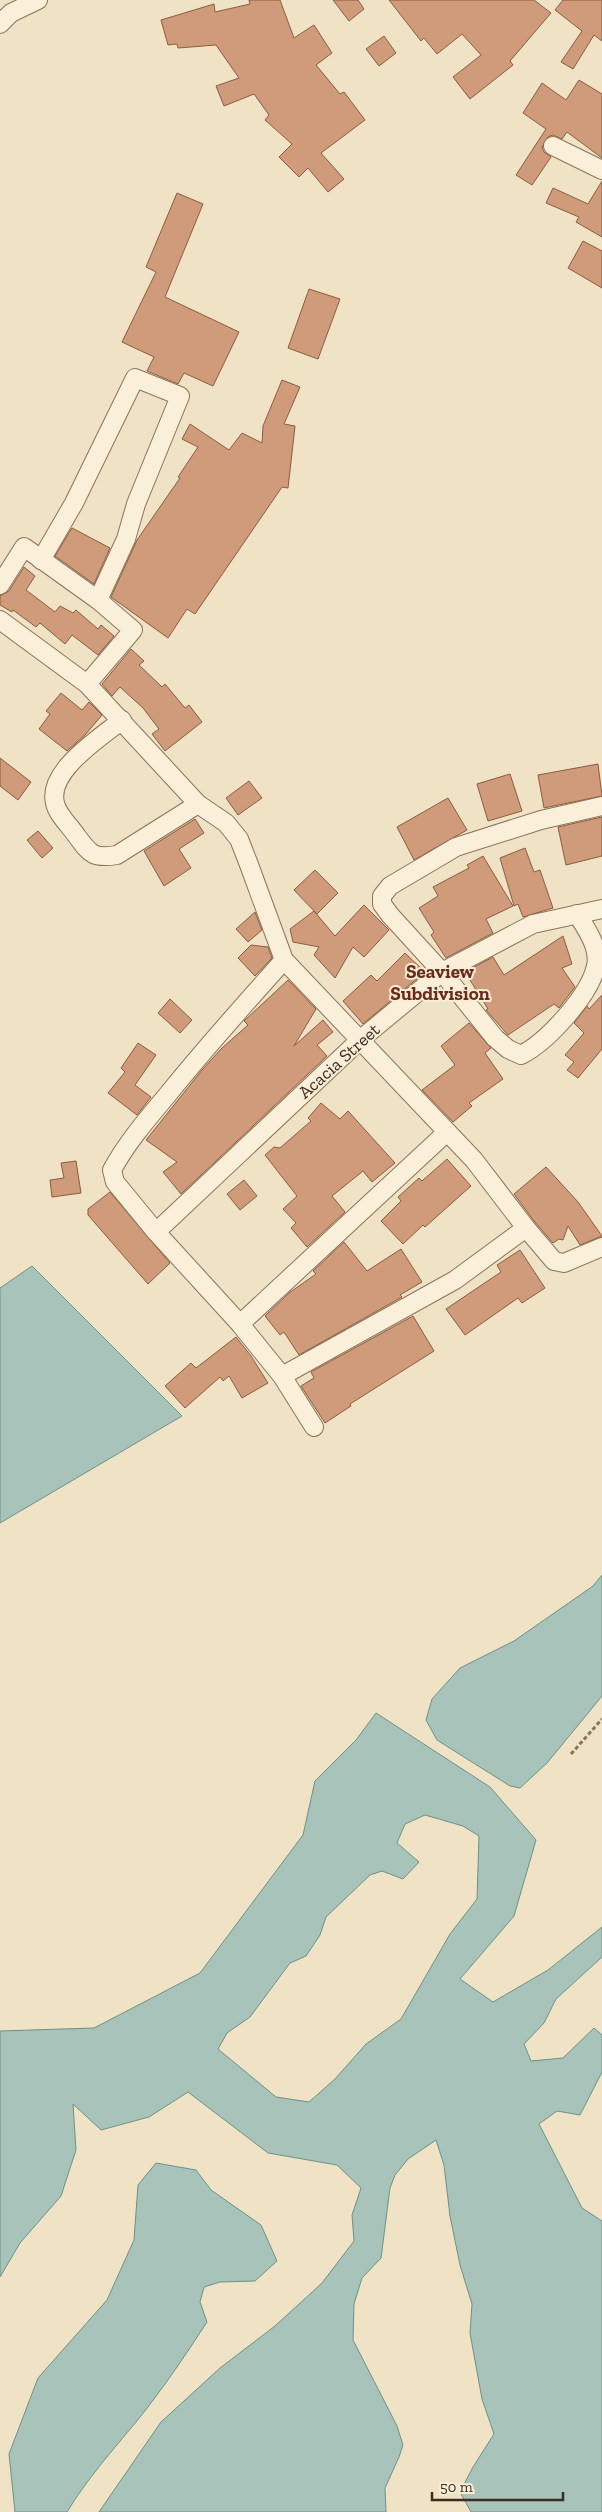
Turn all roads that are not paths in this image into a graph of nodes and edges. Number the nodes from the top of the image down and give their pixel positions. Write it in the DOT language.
graph roads {
  1 [pos="38,0"];
  2 [pos="0,24"];
  3 [pos="553,146"];
  4 [pos="602,170"];
  5 [pos="41,560"];
  6 [pos="0,585"];
  7 [pos="98,600"];
  8 [pos="0,620"];
  9 [pos="87,684"];
  10 [pos="122,720"];
  11 [pos="198,804"];
  12 [pos="602,806"];
  13 [pos="602,909"];
  14 [pos="577,914"];
  15 [pos="284,960"];
  16 [pos="442,972"];
  17 [pos="361,1039"];
  18 [pos="447,1132"];
  19 [pos="526,1228"];
  20 [pos="156,1232"];
  21 [pos="602,1248"];
  22 [pos="240,1324"];
  23 [pos="282,1376"];
  24 [pos="314,1427"];
  1 -- 2 [label="street"];
  3 -- 4 [label="street"];
  5 -- 6 [label="street"];
  5 -- 7 [label="street"];
  5 -- 7 [label="street"];
  7 -- 9 [label="street"];
  8 -- 9 [label="street"];
  9 -- 10 [label="street"];
  10 -- 11 [label="street"];
  10 -- 11 [label="street"];
  11 -- 15 [label="street"];
  12 -- 16 [label="street"];
  13 -- 14 [label="street, Acacia Street"];
  14 -- 16 [label="street, Acacia Street"];
  14 -- 16 [label="street"];
  15 -- 17 [label="street"];
  15 -- 20 [label="street"];
  16 -- 17 [label="street, Acacia Street"];
  17 -- 18 [label="street"];
  17 -- 20 [label="street, Acacia Street"];
  18 -- 19 [label="street"];
  18 -- 22 [label="street"];
  19 -- 21 [label="street"];
  19 -- 23 [label="street"];
  20 -- 22 [label="street"];
  22 -- 23 [label="street"];
  23 -- 24 [label="street"];
}
